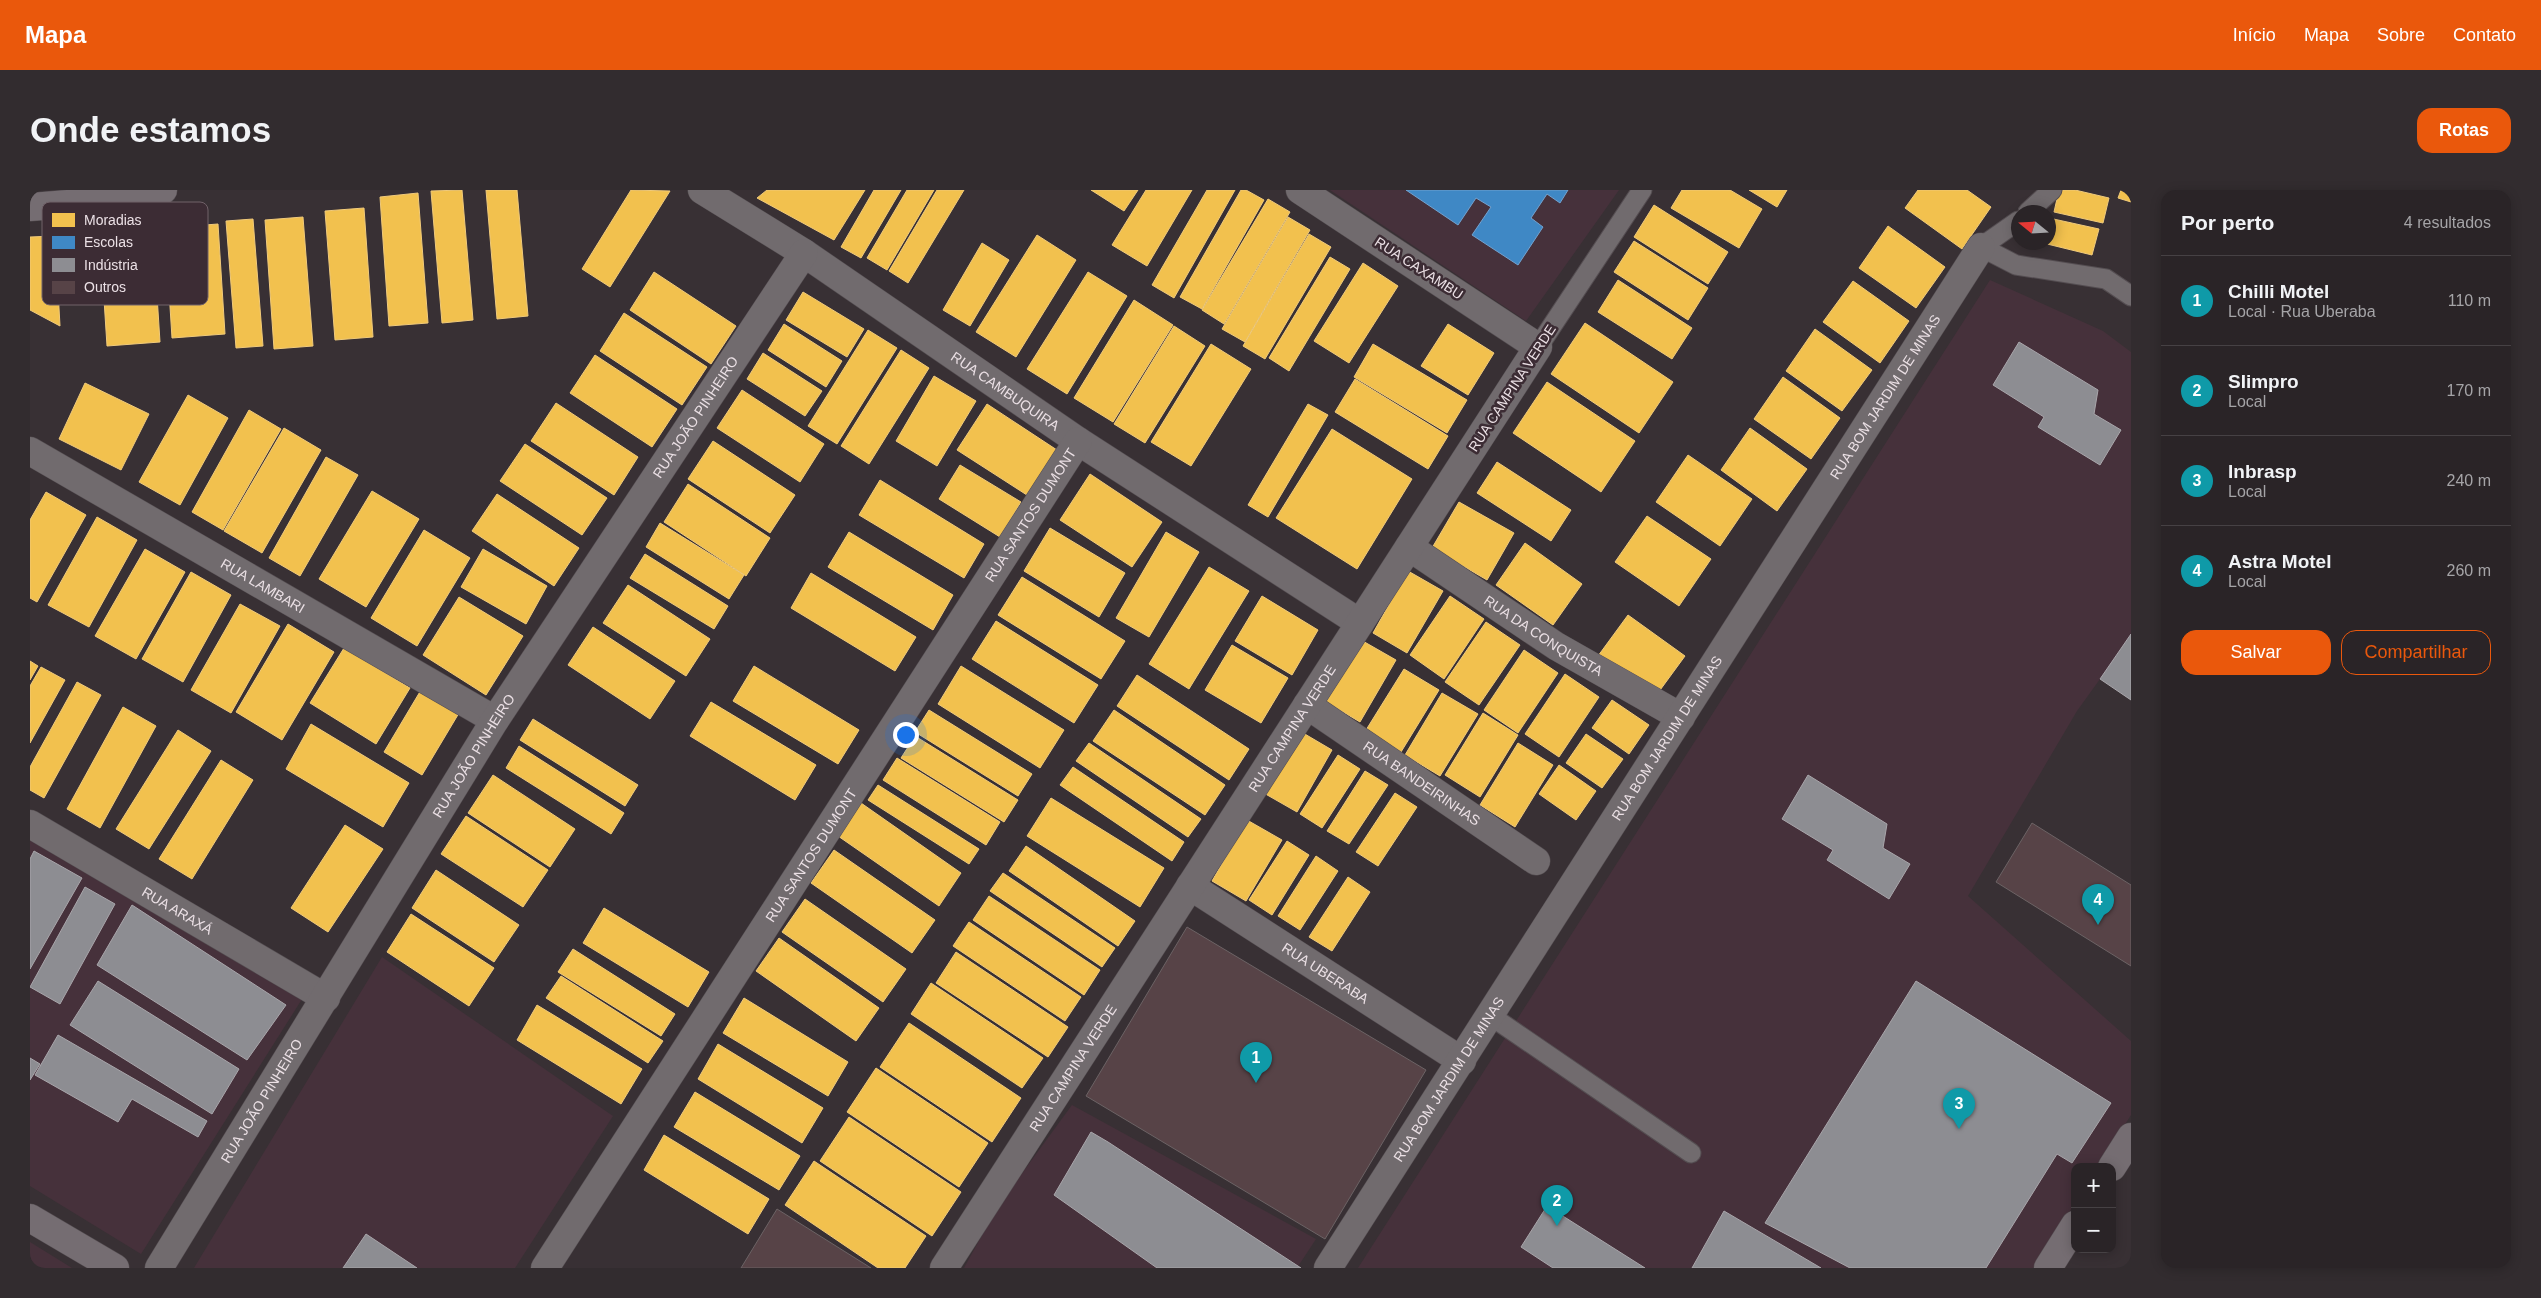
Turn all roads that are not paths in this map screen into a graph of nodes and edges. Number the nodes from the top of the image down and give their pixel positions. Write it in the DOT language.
graph roads {
  1 [pos="162,190"];
  2 [pos="702,190"];
  3 [pos="1300,190"];
  4 [pos="1642,190"];
  5 [pos="2052,190"];
  6 [pos="81,202"];
  7 [pos="2036,205"];
  8 [pos="2011,226"];
  9 [pos="1981,247"];
  10 [pos="804,253"];
  11 [pos="2131,296"];
  12 [pos="1538,347"];
  13 [pos="1078,441"];
  14 [pos="30,451"];
  15 [pos="1409,547"];
  16 [pos="1360,623"];
  17 [pos="1307,705"];
  18 [pos="1681,717"];
  19 [pos="495,720"];
  20 [pos="30,824"];
  21 [pos="1536,861"];
  22 [pos="1190,886"];
  23 [pos="326,998"];
  24 [pos="1491,1016"];
  25 [pos="1462,1061"];
  26 [pos="2131,1137"];
  27 [pos="1692,1153"];
  28 [pos="2115,1163"];
  29 [pos="30,1218"];
  30 [pos="2071,1231"];
  31 [pos="115,1268"];
  32 [pos="159,1268"];
  33 [pos="544,1268"];
  34 [pos="944,1268"];
  35 [pos="1328,1268"];
  36 [pos="2048,1268"];
  1 -- 6 [label="main road"];
  2 -- 10 [label="street, RUA CAMBUQUIRA"];
  3 -- 12 [label="street, RUA CAXAMBU"];
  4 -- 12 [label="lane, RUA CAMPINA VERDE"];
  5 -- 7 [label="lane"];
  8 -- 9 [label="lane, RUA BOM JARDIM DE MINAS"];
  9 -- 11 [label="lane"];
  9 -- 18 [label="street, RUA BOM JARDIM DE MINAS"];
  10 -- 13 [label="street, RUA CAMBUQUIRA"];
  10 -- 19 [label="street, RUA JOÃO PINHEIRO"];
  12 -- 15 [label="street, RUA CAMPINA VERDE"];
  13 -- 16 [label="street, RUA CAMBUQUIRA"];
  13 -- 33 [label="street, RUA SANTOS DUMONT"];
  14 -- 19 [label="street, RUA LAMBARI"];
  15 -- 16 [label="street, RUA CAMPINA VERDE"];
  15 -- 18 [label="street, RUA DA CONQUISTA"];
  16 -- 17 [label="street, RUA CAMPINA VERDE"];
  17 -- 21 [label="street, RUA BANDEIRINHAS"];
  17 -- 22 [label="street, RUA CAMPINA VERDE"];
  18 -- 24 [label="street, RUA BOM JARDIM DE MINAS"];
  19 -- 23 [label="street, RUA JOÃO PINHEIRO"];
  20 -- 23 [label="street, RUA ARAXÁ"];
  22 -- 25 [label="street, RUA UBERABA"];
  22 -- 34 [label="street, RUA CAMPINA VERDE"];
  23 -- 32 [label="street, RUA JOÃO PINHEIRO"];
  24 -- 25 [label="street, RUA BOM JARDIM DE MINAS"];
  24 -- 27 [label="lane"];
  25 -- 35 [label="street, RUA BOM JARDIM DE MINAS"];
  26 -- 28 [label="main road"];
  29 -- 31 [label="main road"];
  30 -- 36 [label="main road"];
}
